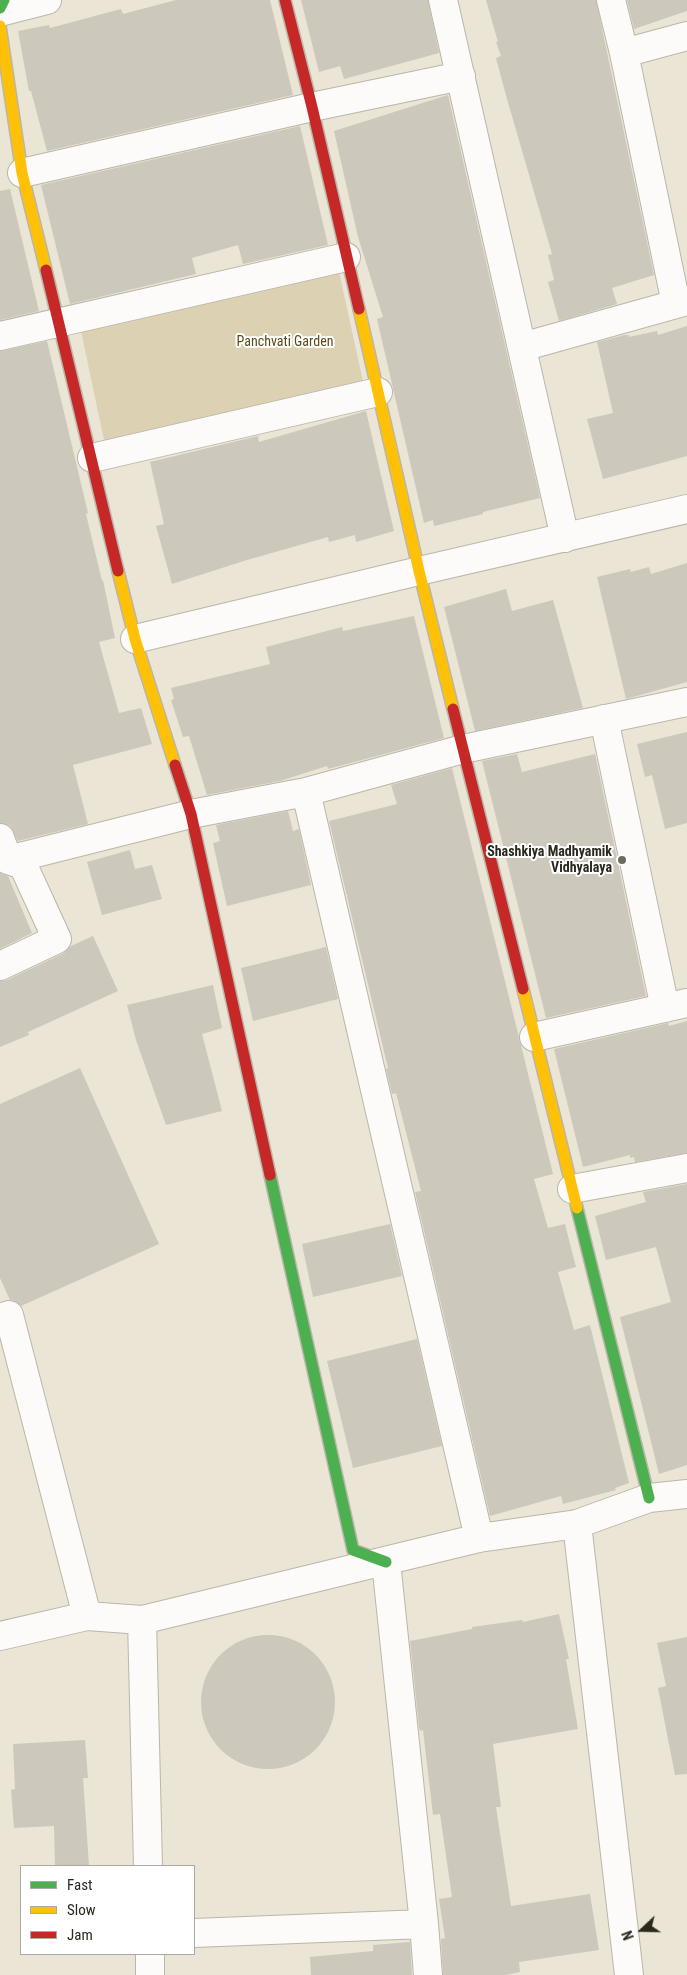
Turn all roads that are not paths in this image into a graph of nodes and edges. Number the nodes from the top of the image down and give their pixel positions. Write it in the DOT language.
graph roads {
  1 [pos="4,0"];
  2 [pos="47,0"];
  3 [pos="284,0"];
  4 [pos="443,0"];
  5 [pos="611,0"];
  6 [pos="0,10"];
  7 [pos="0,26"];
  8 [pos="687,36"];
  9 [pos="624,54"];
  10 [pos="461,76"];
  11 [pos="312,107"];
  12 [pos="22,173"];
  13 [pos="346,257"];
  14 [pos="682,303"];
  15 [pos="60,324"];
  16 [pos="0,336"];
  17 [pos="522,347"];
  18 [pos="378,392"];
  19 [pos="92,458"];
  20 [pos="687,509"];
  21 [pos="565,538"];
  22 [pos="419,571"];
  23 [pos="136,639"];
  24 [pos="687,702"];
  25 [pos="604,719"];
  26 [pos="463,749"];
  27 [pos="306,792"];
  28 [pos="191,814"];
  29 [pos="4,849"];
  30 [pos="0,966"];
  31 [pos="676,1005"];
  32 [pos="534,1037"];
  33 [pos="687,1168"];
  34 [pos="572,1189"];
  35 [pos="0,1318"];
  36 [pos="687,1494"];
  37 [pos="649,1498"];
  38 [pos="577,1524"];
  39 [pos="479,1538"];
  40 [pos="386,1562"];
  41 [pos="87,1616"];
  42 [pos="142,1620"];
  43 [pos="0,1636"];
  44 [pos="148,1865"];
  45 [pos="424,1924"];
  46 [pos="195,1933"];
  47 [pos="150,1955"];
  48 [pos="150,1975"];
  49 [pos="428,1975"];
  50 [pos="629,1975"];
  1 -- 6 [label="street"];
  2 -- 6 [label="street"];
  3 -- 11 [label="street"];
  4 -- 10 [label="street"];
  5 -- 9 [label="street"];
  7 -- 12 [label="street"];
  8 -- 9 [label="street"];
  9 -- 14 [label="street"];
  10 -- 11 [label="street"];
  10 -- 17 [label="street"];
  11 -- 12 [label="street"];
  11 -- 13 [label="street"];
  12 -- 15 [label="street"];
  13 -- 15 [label="street"];
  13 -- 18 [label="street"];
  14 -- 17 [label="street"];
  15 -- 16 [label="street"];
  15 -- 19 [label="street"];
  17 -- 21 [label="street"];
  18 -- 19 [label="street"];
  18 -- 22 [label="street"];
  19 -- 23 [label="street"];
  20 -- 21 [label="street"];
  21 -- 22 [label="street"];
  22 -- 23 [label="street"];
  22 -- 26 [label="street"];
  23 -- 28 [label="street"];
  24 -- 25 [label="street"];
  25 -- 26 [label="street"];
  25 -- 31 [label="street"];
  26 -- 27 [label="street"];
  26 -- 32 [label="street"];
  27 -- 28 [label="street"];
  27 -- 39 [label="street"];
  28 -- 29 [label="street"];
  28 -- 40 [label="street"];
  29 -- 30 [label="street"];
  31 -- 32 [label="street"];
  32 -- 34 [label="street"];
  33 -- 34 [label="street"];
  34 -- 37 [label="street"];
  35 -- 41 [label="street"];
  36 -- 37 [label="street"];
  37 -- 38 [label="street"];
  38 -- 39 [label="street"];
  38 -- 50 [label="street"];
  39 -- 40 [label="street"];
  40 -- 42 [label="street"];
  40 -- 45 [label="street"];
  41 -- 42 [label="street"];
  41 -- 43 [label="street"];
  42 -- 44 [label="street"];
  45 -- 46 [label="street"];
  45 -- 49 [label="street"];
  47 -- 48 [label="street"];
}
